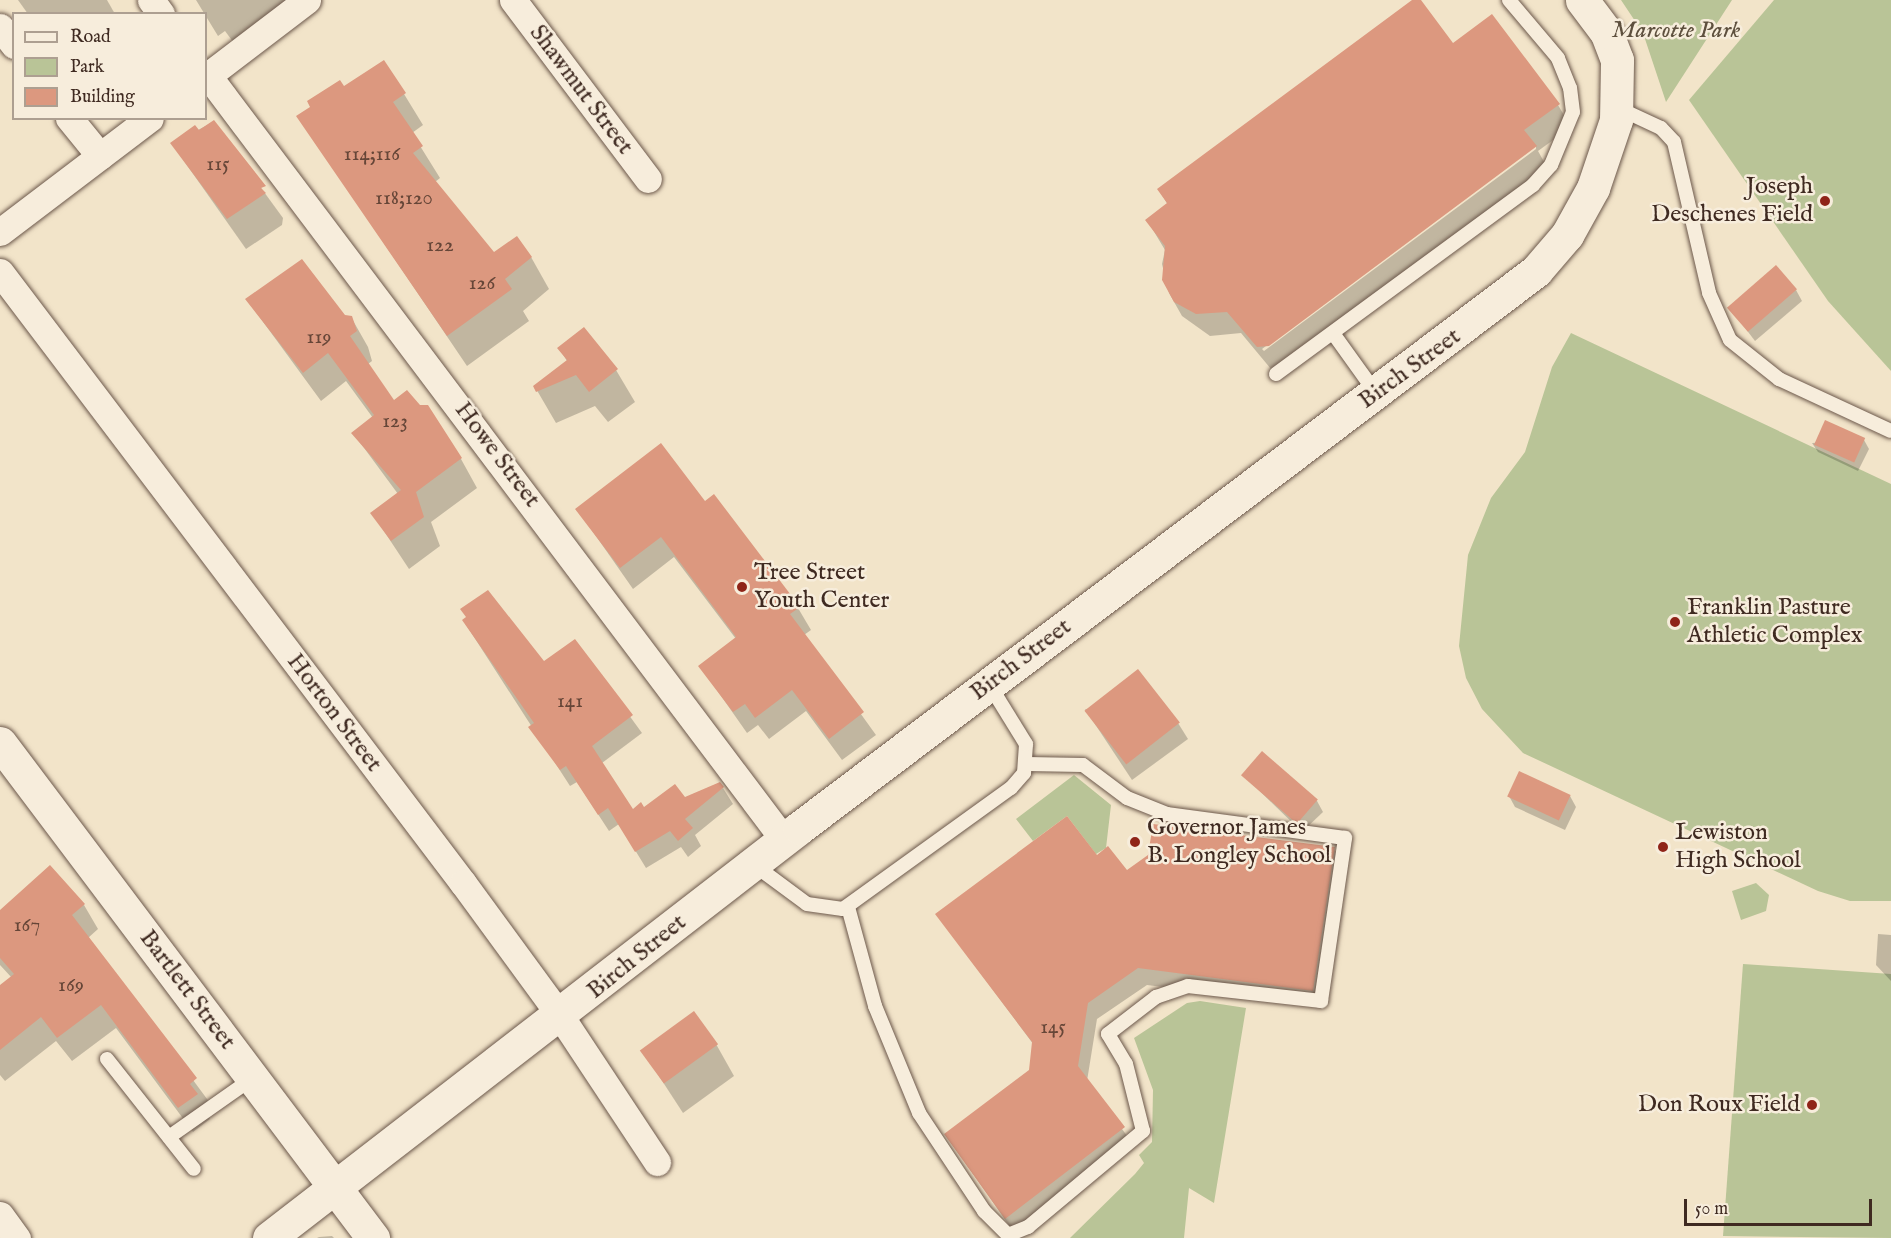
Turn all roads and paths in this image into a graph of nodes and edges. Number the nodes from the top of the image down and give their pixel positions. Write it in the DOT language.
graph roads {
  1 [pos="307,0"];
  2 [pos="513,0"];
  3 [pos="1509,0"];
  4 [pos="1582,0"];
  5 [pos="0,27"];
  6 [pos="12,42"];
  7 [pos="207,74"];
  8 [pos="207,76"];
  9 [pos="1618,108"];
  10 [pos="71,120"];
  11 [pos="147,120"];
  12 [pos="100,156"];
  13 [pos="648,179"];
  14 [pos="0,232"];
  15 [pos="0,272"];
  16 [pos="1335,336"];
  17 [pos="1276,374"];
  18 [pos="1376,393"];
  19 [pos="1891,430"];
  20 [pos="989,684"];
  21 [pos="0,743"];
  22 [pos="1027,764"];
  23 [pos="784,840"];
  24 [pos="753,864"];
  25 [pos="849,907"];
  26 [pos="561,1017"];
  27 [pos="107,1059"];
  28 [pos="253,1078"];
  29 [pos="169,1137"];
  30 [pos="657,1162"];
  31 [pos="194,1169"];
  32 [pos="336,1187"];
  33 [pos="0,1215"];
  34 [pos="17,1238"];
  35 [pos="269,1238"];
  36 [pos="373,1238"];
  1 -- 7 [label="street"];
  2 -- 13 [label="street, Shawmut Street"];
  3 -- 16 [label="lane"];
  4 -- 9 [label="street, Birch Street"];
  5 -- 6 [label="street"];
  8 -- 23 [label="street, Howe Street"];
  9 -- 18 [label="street, Birch Street"];
  9 -- 19 [label="lane"];
  10 -- 12 [label="street"];
  11 -- 12 [label="street"];
  12 -- 14 [label="street"];
  15 -- 26 [label="street, Horton Street"];
  16 -- 17 [label="lane"];
  16 -- 18 [label="lane"];
  18 -- 20 [label="street, Birch Street"];
  20 -- 22 [label="lane"];
  20 -- 23 [label="street, Birch Street"];
  21 -- 28 [label="street, Bartlett Street"];
  22 -- 25 [label="lane"];
  22 -- 25 [label="lane"];
  23 -- 24 [label="street, Birch Street"];
  24 -- 25 [label="lane"];
  24 -- 26 [label="street, Birch Street"];
  26 -- 30 [label="street, Horton Street"];
  26 -- 32 [label="street, Birch Street"];
  27 -- 29 [label="lane"];
  28 -- 29 [label="lane"];
  28 -- 32 [label="street, Bartlett Street"];
  29 -- 31 [label="lane"];
  32 -- 35 [label="street, Birch Street"];
  32 -- 36 [label="street, Bartlett Street"];
  33 -- 34 [label="street"];
}
